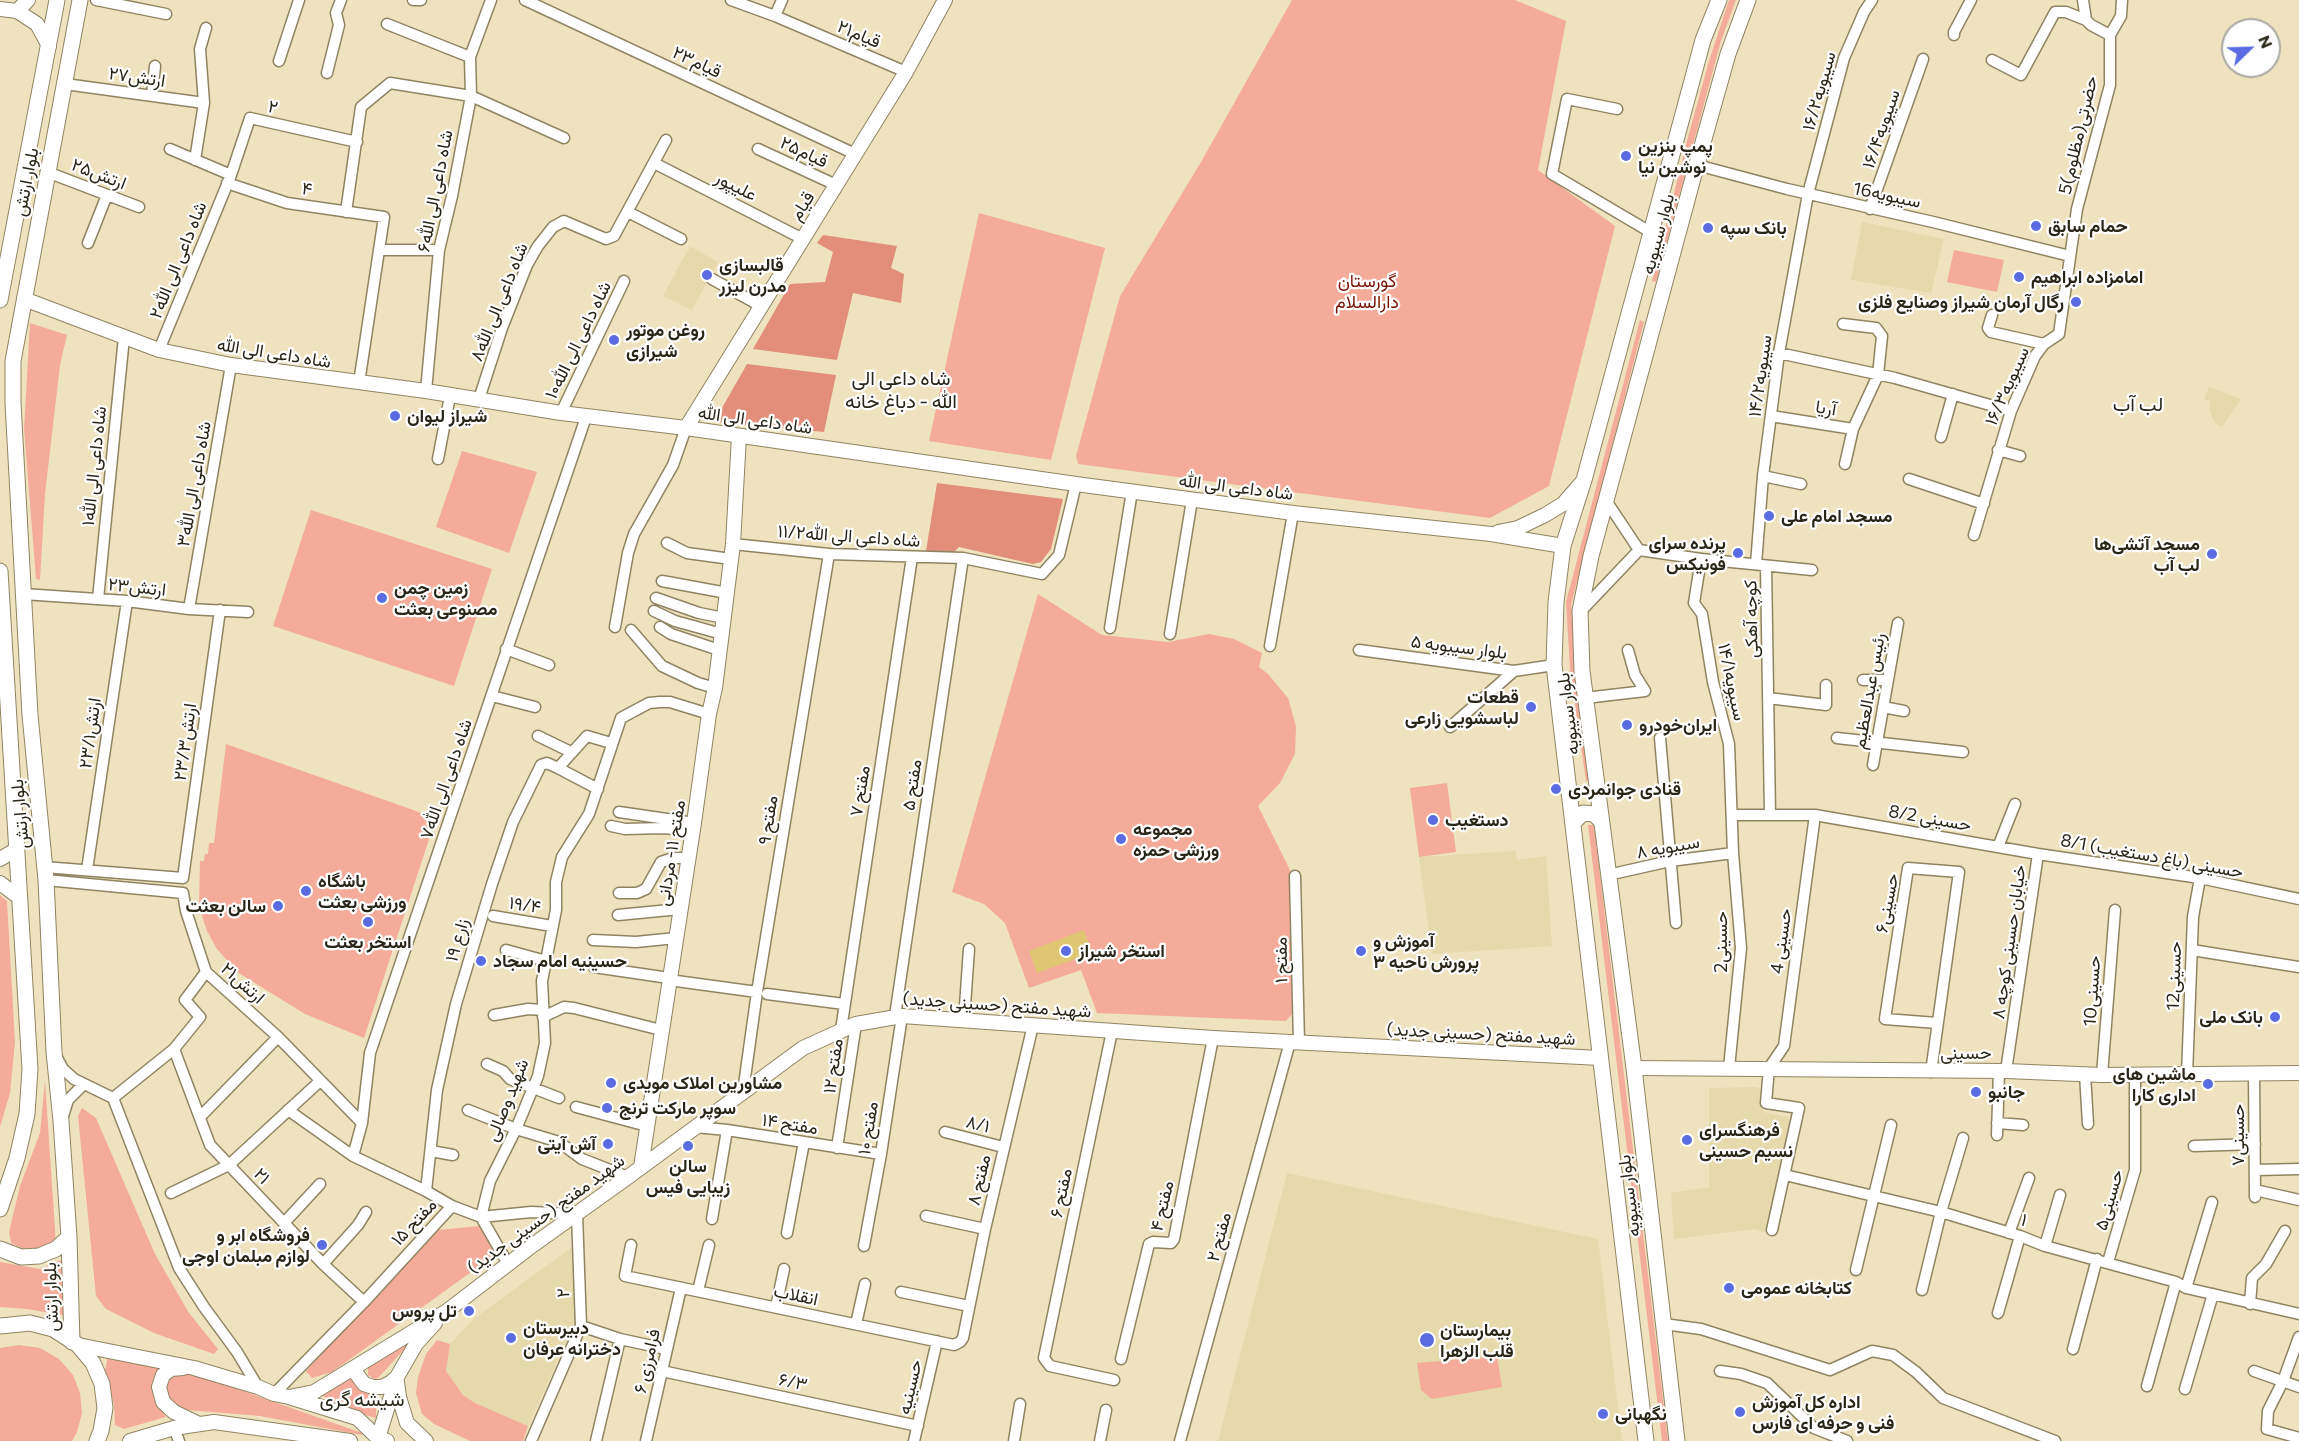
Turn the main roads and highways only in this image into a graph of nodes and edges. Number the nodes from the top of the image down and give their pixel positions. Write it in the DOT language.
graph roads {
  1 [pos="57,0"];
  2 [pos="80,0"];
  3 [pos="1719,0"];
  4 [pos="1748,0"];
  5 [pos="0,296"];
  6 [pos="1634,296"];
  7 [pos="1660,303"];
  8 [pos="0,571"];
  9 [pos="0,582"];
  10 [pos="1568,779"];
  11 [pos="1595,781"];
  12 [pos="1601,821"];
  13 [pos="1573,823"];
  14 [pos="0,1209"];
  15 [pos="69,1237"];
  16 [pos="0,1249"];
  17 [pos="0,1326"];
  18 [pos="75,1343"];
  19 [pos="97,1441"];
  20 [pos="1646,1441"];
  21 [pos="1677,1441"];
  1 -- 5 [label="main road, بلوار ارتش"];
  2 -- 15 [label="main road, بلوار ارتش"];
  3 -- 6 [label="main road, بلوار سیبویه"];
  4 -- 7 [label="main road, بلوار سیبویه"];
  6 -- 7 [label="main road"];
  6 -- 10 [label="main road, بلوار سیبویه"];
  7 -- 11 [label="main road, بلوار سیبویه"];
  8 -- 9 [label="main road, بلوار ارتش"];
  9 -- 14 [label="main road, بلوار ارتش"];
  10 -- 11 [label="main road"];
  10 -- 13 [label="main road, بلوار سیبویه"];
  11 -- 12 [label="main road, بلوار سیبویه"];
  12 -- 13 [label="main road"];
  12 -- 21 [label="main road, بلوار سیبویه"];
  13 -- 20 [label="main road, بلوار سیبویه"];
  15 -- 16 [label="main road"];
  15 -- 18 [label="main road, بلوار ارتش"];
  17 -- 18 [label="main road"];
  18 -- 19 [label="main road"];
}
